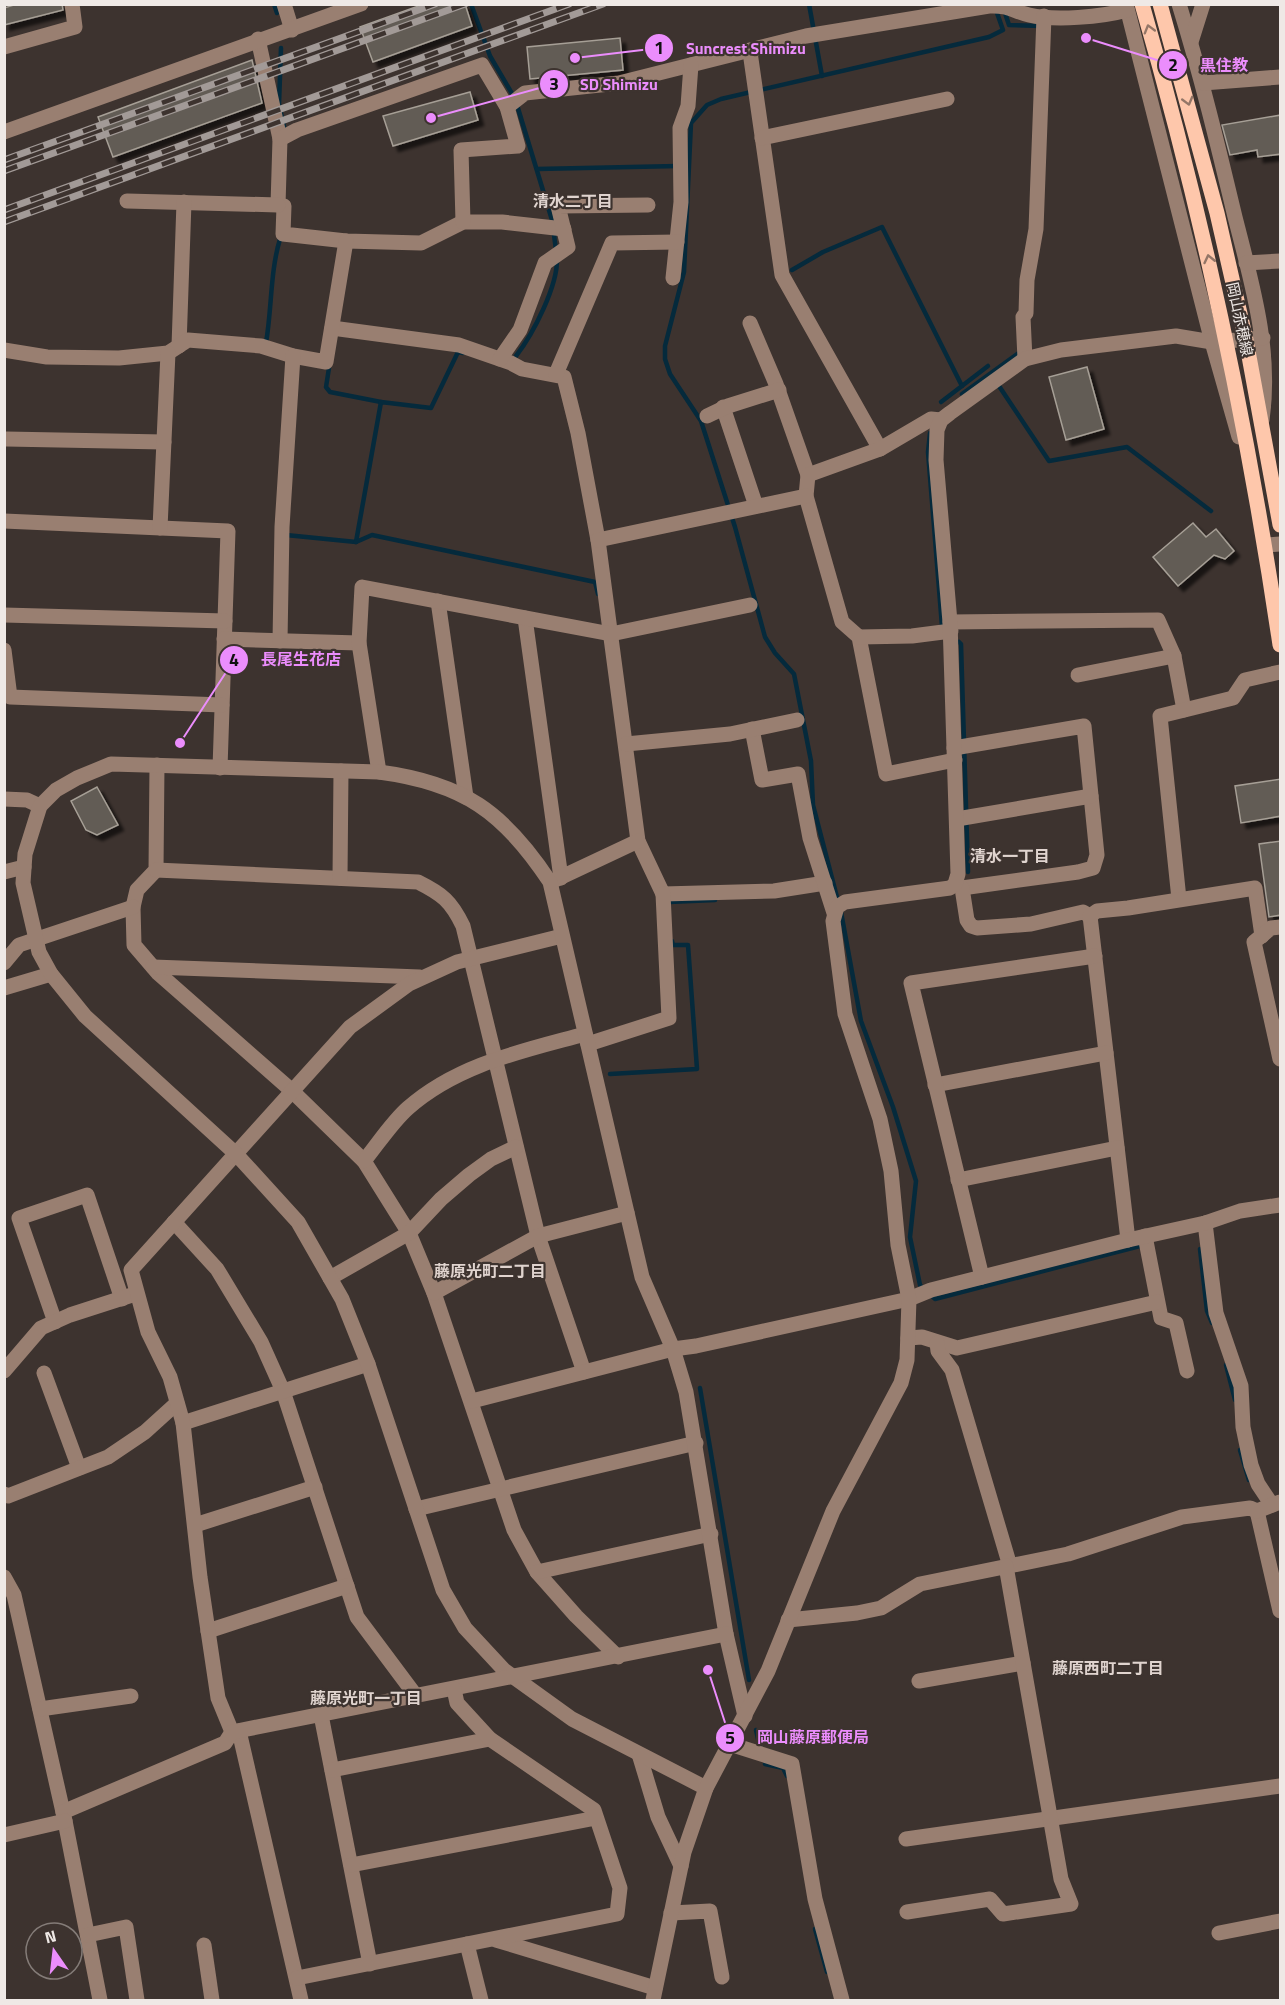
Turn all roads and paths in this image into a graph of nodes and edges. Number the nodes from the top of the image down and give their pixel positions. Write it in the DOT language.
graph roads {
  1 [pos="72,4"];
  2 [pos="284,4"];
  3 [pos="361,4"];
  4 [pos="1142,4"];
  5 [pos="1160,4"];
  6 [pos="1179,4"];
  7 [pos="1203,4"];
  8 [pos="1005,5"];
  9 [pos="1126,7"];
  10 [pos="962,8"];
  11 [pos="914,11"];
  12 [pos="1043,23"];
  13 [pos="292,30"];
  14 [pos="258,39"];
  15 [pos="1191,42"];
  16 [pos="4,47"];
  17 [pos="750,52"];
  18 [pos="691,65"];
  19 [pos="1281,77"];
  20 [pos="1203,83"];
  21 [pos="947,99"];
  22 [pos="513,102"];
  23 [pos="4,132"];
  24 [pos="762,138"];
  25 [pos="280,139"];
  26 [pos="127,201"];
  27 [pos="184,202"];
  28 [pos="278,205"];
  29 [pos="648,205"];
  30 [pos="463,222"];
  31 [pos="557,228"];
  32 [pos="345,241"];
  33 [pos="677,242"];
  34 [pos="1281,261"];
  35 [pos="1246,263"];
  36 [pos="673,278"];
  37 [pos="750,323"];
  38 [pos="332,328"];
  39 [pos="1263,338"];
  40 [pos="1246,340"];
  41 [pos="1219,342"];
  42 [pos="4,350"];
  43 [pos="173,350"];
  44 [pos="1025,352"];
  45 [pos="292,356"];
  46 [pos="500,359"];
  47 [pos="556,374"];
  48 [pos="778,390"];
  49 [pos="723,408"];
  50 [pos="707,416"];
  51 [pos="941,420"];
  52 [pos="1262,425"];
  53 [pos="5,435"];
  54 [pos="164,442"];
  55 [pos="880,448"];
  56 [pos="4,455"];
  57 [pos="1275,466"];
  58 [pos="808,475"];
  59 [pos="806,496"];
  60 [pos="756,506"];
  61 [pos="4,521"];
  62 [pos="1281,525"];
  63 [pos="160,528"];
  64 [pos="598,540"];
  65 [pos="1273,545"];
  66 [pos="438,602"];
  67 [pos="750,604"];
  68 [pos="4,615"];
  69 [pos="525,618"];
  70 [pos="225,621"];
  71 [pos="950,627"];
  72 [pos="611,634"];
  73 [pos="859,637"];
  74 [pos="224,639"];
  75 [pos="280,641"];
  76 [pos="360,643"];
  77 [pos="1281,645"];
  78 [pos="4,650"];
  79 [pos="1174,656"];
  80 [pos="1281,672"];
  81 [pos="1078,675"];
  82 [pos="222,705"];
  83 [pos="1184,710"];
  84 [pos="797,720"];
  85 [pos="752,729"];
  86 [pos="626,744"];
  87 [pos="959,750"];
  88 [pos="157,765"];
  89 [pos="220,768"];
  90 [pos="341,771"];
  91 [pos="379,771"];
  92 [pos="1091,796"];
  93 [pos="466,797"];
  94 [pos="4,799"];
  95 [pos="40,806"];
  96 [pos="963,818"];
  97 [pos="638,841"];
  98 [pos="24,867"];
  99 [pos="156,870"];
  100 [pos="4,872"];
  101 [pos="340,878"];
  102 [pos="555,880"];
  103 [pos="959,886"];
  104 [pos="826,887"];
  105 [pos="663,894"];
  106 [pos="1179,899"];
  107 [pos="133,907"];
  108 [pos="838,907"];
  109 [pos="1090,916"];
  110 [pos="1281,927"];
  111 [pos="562,936"];
  112 [pos="1262,936"];
  113 [pos="36,941"];
  114 [pos="1095,956"];
  115 [pos="469,959"];
  116 [pos="4,963"];
  117 [pos="153,967"];
  118 [pos="51,974"];
  119 [pos="423,977"];
  120 [pos="4,988"];
  121 [pos="587,1039"];
  122 [pos="1106,1053"];
  123 [pos="494,1059"];
  124 [pos="1281,1059"];
  125 [pos="935,1085"];
  126 [pos="291,1090"];
  127 [pos="516,1147"];
  128 [pos="1117,1148"];
  129 [pos="236,1154"];
  130 [pos="364,1161"];
  131 [pos="958,1179"];
  132 [pos="1281,1205"];
  133 [pos="627,1213"];
  134 [pos="174,1222"];
  135 [pos="1205,1223"];
  136 [pos="409,1233"];
  137 [pos="538,1236"];
  138 [pos="1145,1236"];
  139 [pos="1128,1240"];
  140 [pos="982,1277"];
  141 [pos="330,1278"];
  142 [pos="138,1293"];
  143 [pos="434,1293"];
  144 [pos="920,1294"];
  145 [pos="122,1299"];
  146 [pos="1157,1302"];
  147 [pos="55,1322"];
  148 [pos="908,1338"];
  149 [pos="937,1343"];
  150 [pos="673,1349"];
  151 [pos="368,1364"];
  152 [pos="4,1371"];
  153 [pos="1187,1371"];
  154 [pos="584,1372"];
  155 [pos="44,1373"];
  156 [pos="283,1391"];
  157 [pos="472,1401"];
  158 [pos="177,1403"];
  159 [pos="183,1423"];
  160 [pos="696,1443"];
  161 [pos="79,1468"];
  162 [pos="315,1487"];
  163 [pos="501,1490"];
  164 [pos="4,1494"];
  165 [pos="1276,1503"];
  166 [pos="416,1509"];
  167 [pos="1257,1511"];
  168 [pos="195,1525"];
  169 [pos="711,1534"];
  170 [pos="1008,1566"];
  171 [pos="537,1572"];
  172 [pos="5,1579"];
  173 [pos="347,1586"];
  174 [pos="1281,1611"];
  175 [pos="788,1620"];
  176 [pos="208,1631"];
  177 [pos="726,1634"];
  178 [pos="618,1657"];
  179 [pos="1023,1663"];
  180 [pos="513,1678"];
  181 [pos="919,1681"];
  182 [pos="454,1689"];
  183 [pos="130,1696"];
  184 [pos="416,1696"];
  185 [pos="40,1709"];
  186 [pos="321,1715"];
  187 [pos="745,1716"];
  188 [pos="236,1731"];
  189 [pos="490,1739"];
  190 [pos="730,1744"];
  191 [pos="639,1754"];
  192 [pos="332,1770"];
  193 [pos="1281,1785"];
  194 [pos="706,1788"];
  195 [pos="64,1817"];
  196 [pos="596,1818"];
  197 [pos="1050,1820"];
  198 [pos="4,1836"];
  199 [pos="906,1839"];
  200 [pos="351,1865"];
  201 [pos="681,1866"];
  202 [pos="907,1912"];
  203 [pos="671,1913"];
  204 [pos="1281,1921"];
  205 [pos="1219,1933"];
  206 [pos="88,1935"];
  207 [pos="493,1939"];
  208 [pos="467,1944"];
  209 [pos="204,1945"];
  210 [pos="370,1964"];
  211 [pos="722,1977"];
  212 [pos="297,1978"];
  213 [pos="654,1994"];
  214 [pos="100,2001"];
  215 [pos="137,2001"];
  216 [pos="212,2001"];
  217 [pos="301,2001"];
  218 [pos="480,2001"];
  219 [pos="842,2001"];
  1 -- 16 [label="street"];
  2 -- 13 [label="street"];
  3 -- 13 [label="street"];
  41 -- 4 [label="main road, 岡山赤穂線, one-way"];
  5 -- 40 [label="main road, 岡山赤穂線, one-way"];
  6 -- 15 [label="street"];
  7 -- 15 [label="street"];
  8 -- 10 [label="street"];
  8 -- 12 [label="street"];
  9 -- 12 [label="street"];
  9 -- 41 [label="street"];
  10 -- 11 [label="street"];
  11 -- 17 [label="street"];
  12 -- 44 [label="street"];
  13 -- 14 [label="street"];
  14 -- 23 [label="street"];
  14 -- 25 [label="street"];
  15 -- 20 [label="street"];
  17 -- 18 [label="street"];
  17 -- 24 [label="street"];
  18 -- 22 [label="street"];
  18 -- 33 [label="street"];
  19 -- 20 [label="street"];
  20 -- 35 [label="street"];
  21 -- 24 [label="street"];
  22 -- 25 [label="street"];
  22 -- 30 [label="street"];
  24 -- 55 [label="street"];
  25 -- 28 [label="street"];
  26 -- 27 [label="street"];
  27 -- 28 [label="street"];
  27 -- 43 [label="street"];
  28 -- 32 [label="street"];
  29 -- 31 [label="street"];
  30 -- 31 [label="street"];
  30 -- 32 [label="street"];
  31 -- 46 [label="street"];
  32 -- 38 [label="street"];
  33 -- 36 [label="street"];
  33 -- 47 [label="street"];
  34 -- 35 [label="street"];
  35 -- 39 [label="street"];
  37 -- 48 [label="street"];
  38 -- 45 [label="street"];
  38 -- 46 [label="street"];
  39 -- 40 [label="street"];
  39 -- 52 [label="street"];
  40 -- 41 [label="street"];
  40 -- 52 [label="main road, 岡山赤穂線"];
  41 -- 44 [label="street"];
  41 -- 65 [label="main road, 岡山赤穂線"];
  42 -- 43 [label="street"];
  43 -- 45 [label="street"];
  43 -- 54 [label="street"];
  44 -- 51 [label="street"];
  45 -- 75 [label="street"];
  46 -- 47 [label="street"];
  47 -- 64 [label="street"];
  48 -- 49 [label="street"];
  48 -- 58 [label="street"];
  49 -- 50 [label="street"];
  49 -- 60 [label="street"];
  51 -- 55 [label="street"];
  51 -- 71 [label="street"];
  52 -- 57 [label="main road, 岡山赤穂線"];
  53 -- 54 [label="street"];
  53 -- 56 [label="street"];
  54 -- 63 [label="street"];
  55 -- 58 [label="street"];
  57 -- 62 [label="main road, 岡山赤穂線"];
  58 -- 59 [label="street"];
  59 -- 60 [label="street"];
  59 -- 73 [label="street"];
  60 -- 64 [label="street"];
  61 -- 63 [label="street"];
  63 -- 70 [label="street"];
  64 -- 72 [label="street"];
  65 -- 77 [label="main road, 岡山赤穂線"];
  66 -- 69 [label="street"];
  66 -- 76 [label="street"];
  66 -- 93 [label="street"];
  67 -- 72 [label="street"];
  68 -- 70 [label="street"];
  69 -- 72 [label="street"];
  69 -- 102 [label="street"];
  70 -- 74 [label="street"];
  71 -- 73 [label="street"];
  71 -- 79 [label="street"];
  71 -- 87 [label="street"];
  72 -- 86 [label="street"];
  73 -- 87 [label="street"];
  74 -- 75 [label="street"];
  74 -- 82 [label="street"];
  75 -- 76 [label="street"];
  76 -- 91 [label="street"];
  78 -- 82 [label="street"];
  79 -- 81 [label="street"];
  79 -- 83 [label="street"];
  80 -- 83 [label="street"];
  82 -- 89 [label="street"];
  83 -- 106 [label="street"];
  84 -- 85 [label="street"];
  85 -- 86 [label="street"];
  85 -- 104 [label="street"];
  86 -- 97 [label="street"];
  87 -- 92 [label="street"];
  87 -- 96 [label="street"];
  88 -- 89 [label="street"];
  88 -- 95 [label="street"];
  88 -- 99 [label="street"];
  89 -- 90 [label="street"];
  90 -- 91 [label="street"];
  90 -- 101 [label="street"];
  91 -- 93 [label="street"];
  92 -- 96 [label="street"];
  92 -- 103 [label="street"];
  93 -- 102 [label="street"];
  94 -- 95 [label="street"];
  95 -- 98 [label="street"];
  96 -- 103 [label="street"];
  97 -- 102 [label="street"];
  97 -- 105 [label="street"];
  98 -- 100 [label="street"];
  98 -- 113 [label="street"];
  99 -- 101 [label="street"];
  99 -- 107 [label="street"];
  101 -- 115 [label="street"];
  102 -- 111 [label="street"];
  103 -- 108 [label="street"];
  103 -- 109 [label="street"];
  104 -- 105 [label="street"];
  104 -- 108 [label="street"];
  105 -- 121 [label="street"];
  106 -- 109 [label="street"];
  106 -- 112 [label="street"];
  107 -- 113 [label="street"];
  107 -- 117 [label="street"];
  108 -- 144 [label="street"];
  109 -- 114 [label="street"];
  110 -- 112 [label="street"];
  111 -- 115 [label="street"];
  111 -- 121 [label="street"];
  112 -- 124 [label="street"];
  113 -- 116 [label="street"];
  113 -- 118 [label="street"];
  114 -- 122 [label="street"];
  114 -- 125 [label="street"];
  115 -- 119 [label="street"];
  115 -- 123 [label="street"];
  117 -- 119 [label="street"];
  117 -- 126 [label="street"];
  118 -- 120 [label="street"];
  118 -- 129 [label="street"];
  119 -- 126 [label="street"];
  121 -- 123 [label="street"];
  121 -- 133 [label="street"];
  122 -- 125 [label="street"];
  122 -- 128 [label="street"];
  123 -- 127 [label="street"];
  123 -- 130 [label="street"];
  125 -- 131 [label="street"];
  126 -- 129 [label="street"];
  126 -- 130 [label="street"];
  127 -- 136 [label="street"];
  127 -- 137 [label="street"];
  128 -- 131 [label="street"];
  128 -- 139 [label="street"];
  129 -- 134 [label="street"];
  129 -- 141 [label="street"];
  130 -- 136 [label="street"];
  131 -- 140 [label="street"];
  132 -- 135 [label="street"];
  133 -- 137 [label="street"];
  133 -- 150 [label="street"];
  134 -- 142 [label="street"];
  134 -- 156 [label="street"];
  135 -- 138 [label="street"];
  135 -- 165 [label="street"];
  136 -- 141 [label="street"];
  136 -- 143 [label="street"];
  137 -- 143 [label="street"];
  137 -- 154 [label="street"];
  138 -- 139 [label="street"];
  138 -- 146 [label="street"];
  139 -- 140 [label="street"];
  140 -- 144 [label="street"];
  141 -- 151 [label="street"];
  142 -- 145 [label="street"];
  142 -- 158 [label="street"];
  143 -- 157 [label="street"];
  144 -- 148 [label="street"];
  144 -- 150 [label="street"];
  145 -- 147 [label="street"];
  145 -- 147 [label="street"];
  146 -- 149 [label="street"];
  146 -- 153 [label="street"];
  147 -- 152 [label="street"];
  148 -- 149 [label="street"];
  148 -- 175 [label="street"];
  149 -- 170 [label="street"];
  150 -- 154 [label="street"];
  150 -- 160 [label="street"];
  151 -- 156 [label="street"];
  151 -- 166 [label="street"];
  154 -- 157 [label="street"];
  155 -- 161 [label="street"];
  156 -- 159 [label="street"];
  156 -- 162 [label="street"];
  157 -- 163 [label="street"];
  158 -- 159 [label="street"];
  158 -- 161 [label="street"];
  159 -- 168 [label="street"];
  160 -- 163 [label="street"];
  160 -- 169 [label="street"];
  161 -- 164 [label="street"];
  162 -- 168 [label="street"];
  162 -- 173 [label="street"];
  163 -- 166 [label="street"];
  163 -- 171 [label="street"];
  165 -- 167 [label="street"];
  166 -- 180 [label="street"];
  167 -- 170 [label="street"];
  167 -- 174 [label="street"];
  168 -- 176 [label="street"];
  169 -- 171 [label="street"];
  169 -- 177 [label="street"];
  170 -- 175 [label="street"];
  170 -- 179 [label="street"];
  171 -- 178 [label="street"];
  172 -- 185 [label="street"];
  173 -- 176 [label="street"];
  173 -- 184 [label="street"];
  175 -- 187 [label="street"];
  176 -- 188 [label="street"];
  177 -- 178 [label="street"];
  177 -- 187 [label="street"];
  178 -- 180 [label="street"];
  179 -- 181 [label="street"];
  179 -- 197 [label="street"];
  180 -- 182 [label="street"];
  180 -- 191 [label="street"];
  182 -- 184 [label="street"];
  182 -- 189 [label="street"];
  183 -- 185 [label="street"];
  184 -- 186 [label="street"];
  185 -- 195 [label="street"];
  186 -- 188 [label="street"];
  186 -- 192 [label="street"];
  187 -- 190 [label="street"];
  188 -- 195 [label="street"];
  188 -- 212 [label="street"];
  189 -- 192 [label="street"];
  189 -- 196 [label="street"];
  190 -- 194 [label="street"];
  190 -- 219 [label="street"];
  191 -- 194 [label="street"];
  191 -- 201 [label="street"];
  192 -- 200 [label="street"];
  193 -- 197 [label="street"];
  194 -- 201 [label="street"];
  195 -- 198 [label="street"];
  195 -- 206 [label="street"];
  196 -- 200 [label="street"];
  196 -- 207 [label="street"];
  197 -- 199 [label="street"];
  197 -- 202 [label="street"];
  200 -- 210 [label="street"];
  201 -- 203 [label="street"];
  203 -- 211 [label="street"];
  203 -- 213 [label="street"];
  204 -- 205 [label="street"];
  206 -- 214 [label="street"];
  206 -- 215 [label="street"];
  207 -- 208 [label="street"];
  207 -- 213 [label="street"];
  208 -- 210 [label="street"];
  208 -- 218 [label="street"];
  209 -- 216 [label="street"];
  210 -- 212 [label="street"];
  212 -- 217 [label="street"];
}
